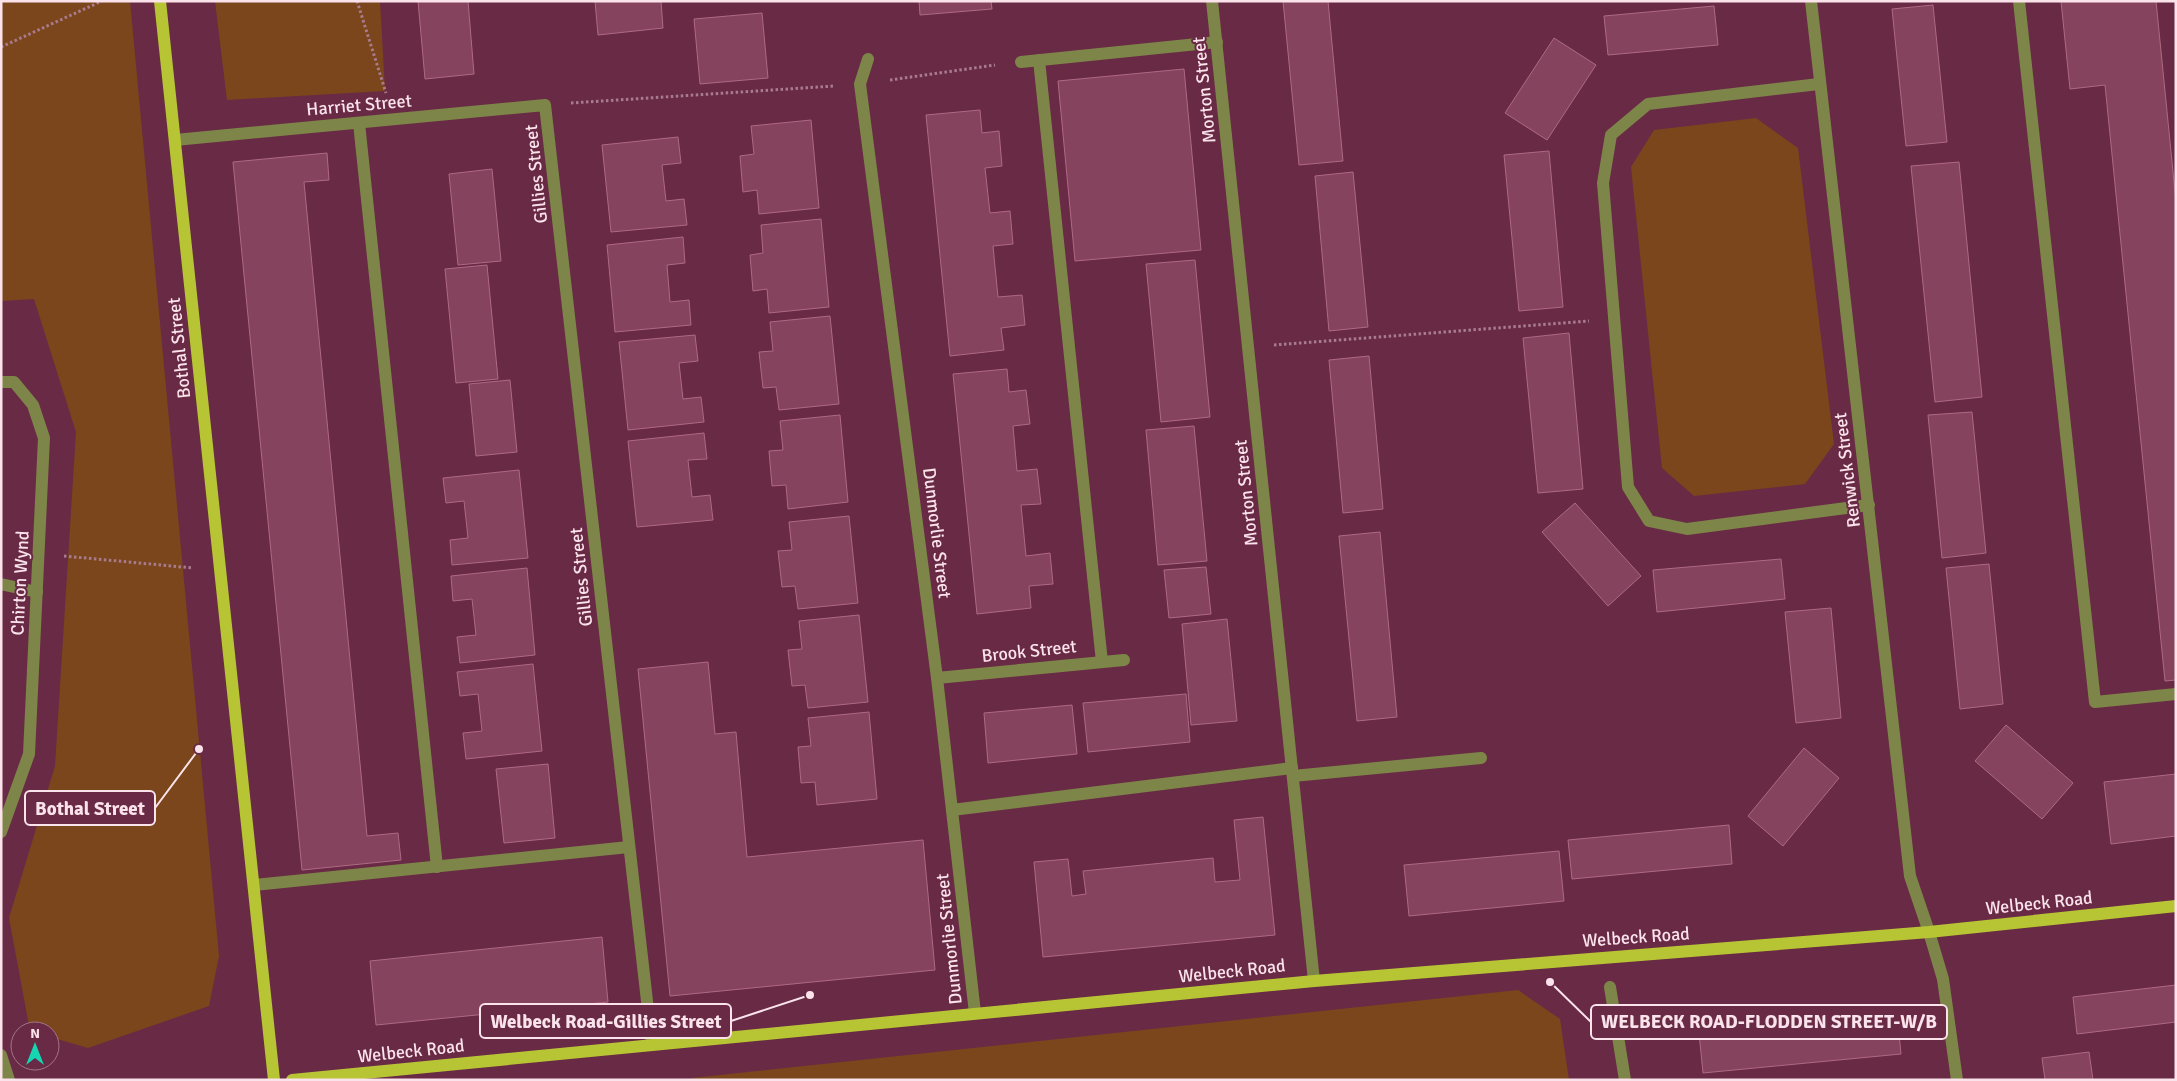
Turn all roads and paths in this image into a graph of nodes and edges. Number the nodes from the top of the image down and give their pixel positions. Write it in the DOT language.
graph roads {
  1 [pos="102,1"];
  2 [pos="160,1"];
  3 [pos="357,1"];
  4 [pos="1212,1"];
  5 [pos="1812,1"];
  6 [pos="2019,1"];
  7 [pos="1217,42"];
  8 [pos="1,47"];
  9 [pos="868,59"];
  10 [pos="1039,60"];
  11 [pos="1021,62"];
  12 [pos="860,84"];
  13 [pos="1819,84"];
  14 [pos="546,105"];
  15 [pos="394,120"];
  16 [pos="360,123"];
  17 [pos="175,140"];
  18 [pos="1614,319"];
  19 [pos="1248,347"];
  20 [pos="1,382"];
  21 [pos="1869,506"];
  22 [pos="39,554"];
  23 [pos="220,571"];
  24 [pos="1,584"];
  25 [pos="37,592"];
  26 [pos="1124,660"];
  27 [pos="1102,662"];
  28 [pos="937,678"];
  29 [pos="2176,694"];
  30 [pos="1481,758"];
  31 [pos="1292,772"];
  32 [pos="952,810"];
  33 [pos="1,832"];
  34 [pos="629,847"];
  35 [pos="437,867"];
  36 [pos="254,885"];
  37 [pos="2176,906"];
  38 [pos="1930,932"];
  39 [pos="1314,980"];
  40 [pos="1610,987"];
  41 [pos="975,1013"];
  42 [pos="652,1045"];
  43 [pos="1,1055"];
  44 [pos="9,1080"];
  45 [pos="274,1080"];
  46 [pos="292,1080"];
  47 [pos="1625,1080"];
  48 [pos="1957,1080"];
  1 -- 8 [label="path"];
  2 -- 17 [label="main road, Bothal Street"];
  3 -- 15 [label="path"];
  4 -- 7 [label="street, Morton Street"];
  5 -- 13 [label="street, Renwick Street"];
  6 -- 29 [label="street"];
  7 -- 10 [label="street"];
  7 -- 19 [label="street, Morton Street"];
  9 -- 12 [label="street, Dunmorlie Street"];
  10 -- 11 [label="street"];
  10 -- 27 [label="street"];
  11 -- 12 [label="path"];
  12 -- 14 [label="path"];
  12 -- 28 [label="street, Dunmorlie Street"];
  13 -- 18 [label="street"];
  13 -- 21 [label="street, Renwick Street"];
  14 -- 15 [label="street, Harriet Street"];
  14 -- 34 [label="street, Gillies Street"];
  15 -- 16 [label="street, Harriet Street"];
  16 -- 17 [label="street, Harriet Street"];
  16 -- 35 [label="street"];
  17 -- 23 [label="main road, Bothal Street"];
  18 -- 19 [label="path"];
  18 -- 21 [label="street"];
  19 -- 31 [label="street, Morton Street"];
  20 -- 22 [label="street, Chirton Wynd"];
  21 -- 38 [label="street, Renwick Street"];
  22 -- 23 [label="path"];
  22 -- 25 [label="street, Chirton Wynd"];
  23 -- 36 [label="main road, Bothal Street"];
  24 -- 25 [label="street"];
  25 -- 33 [label="street, Chirton Wynd"];
  26 -- 27 [label="street, Brook Street"];
  27 -- 28 [label="street, Brook Street"];
  28 -- 32 [label="street, Dunmorlie Street"];
  30 -- 31 [label="street"];
  31 -- 32 [label="street"];
  31 -- 39 [label="street, Morton Street"];
  32 -- 41 [label="street, Dunmorlie Street"];
  34 -- 35 [label="street"];
  34 -- 42 [label="street, Gillies Street"];
  35 -- 36 [label="street"];
  36 -- 45 [label="main road, Bothal Street"];
  37 -- 38 [label="main road, Welbeck Road"];
  38 -- 39 [label="main road, Welbeck Road"];
  38 -- 48 [label="street, Renwick Street"];
  39 -- 41 [label="main road, Welbeck Road"];
  40 -- 47 [label="street"];
  41 -- 42 [label="main road, Welbeck Road"];
  42 -- 46 [label="main road, Welbeck Road"];
  43 -- 44 [label="street"];
}
